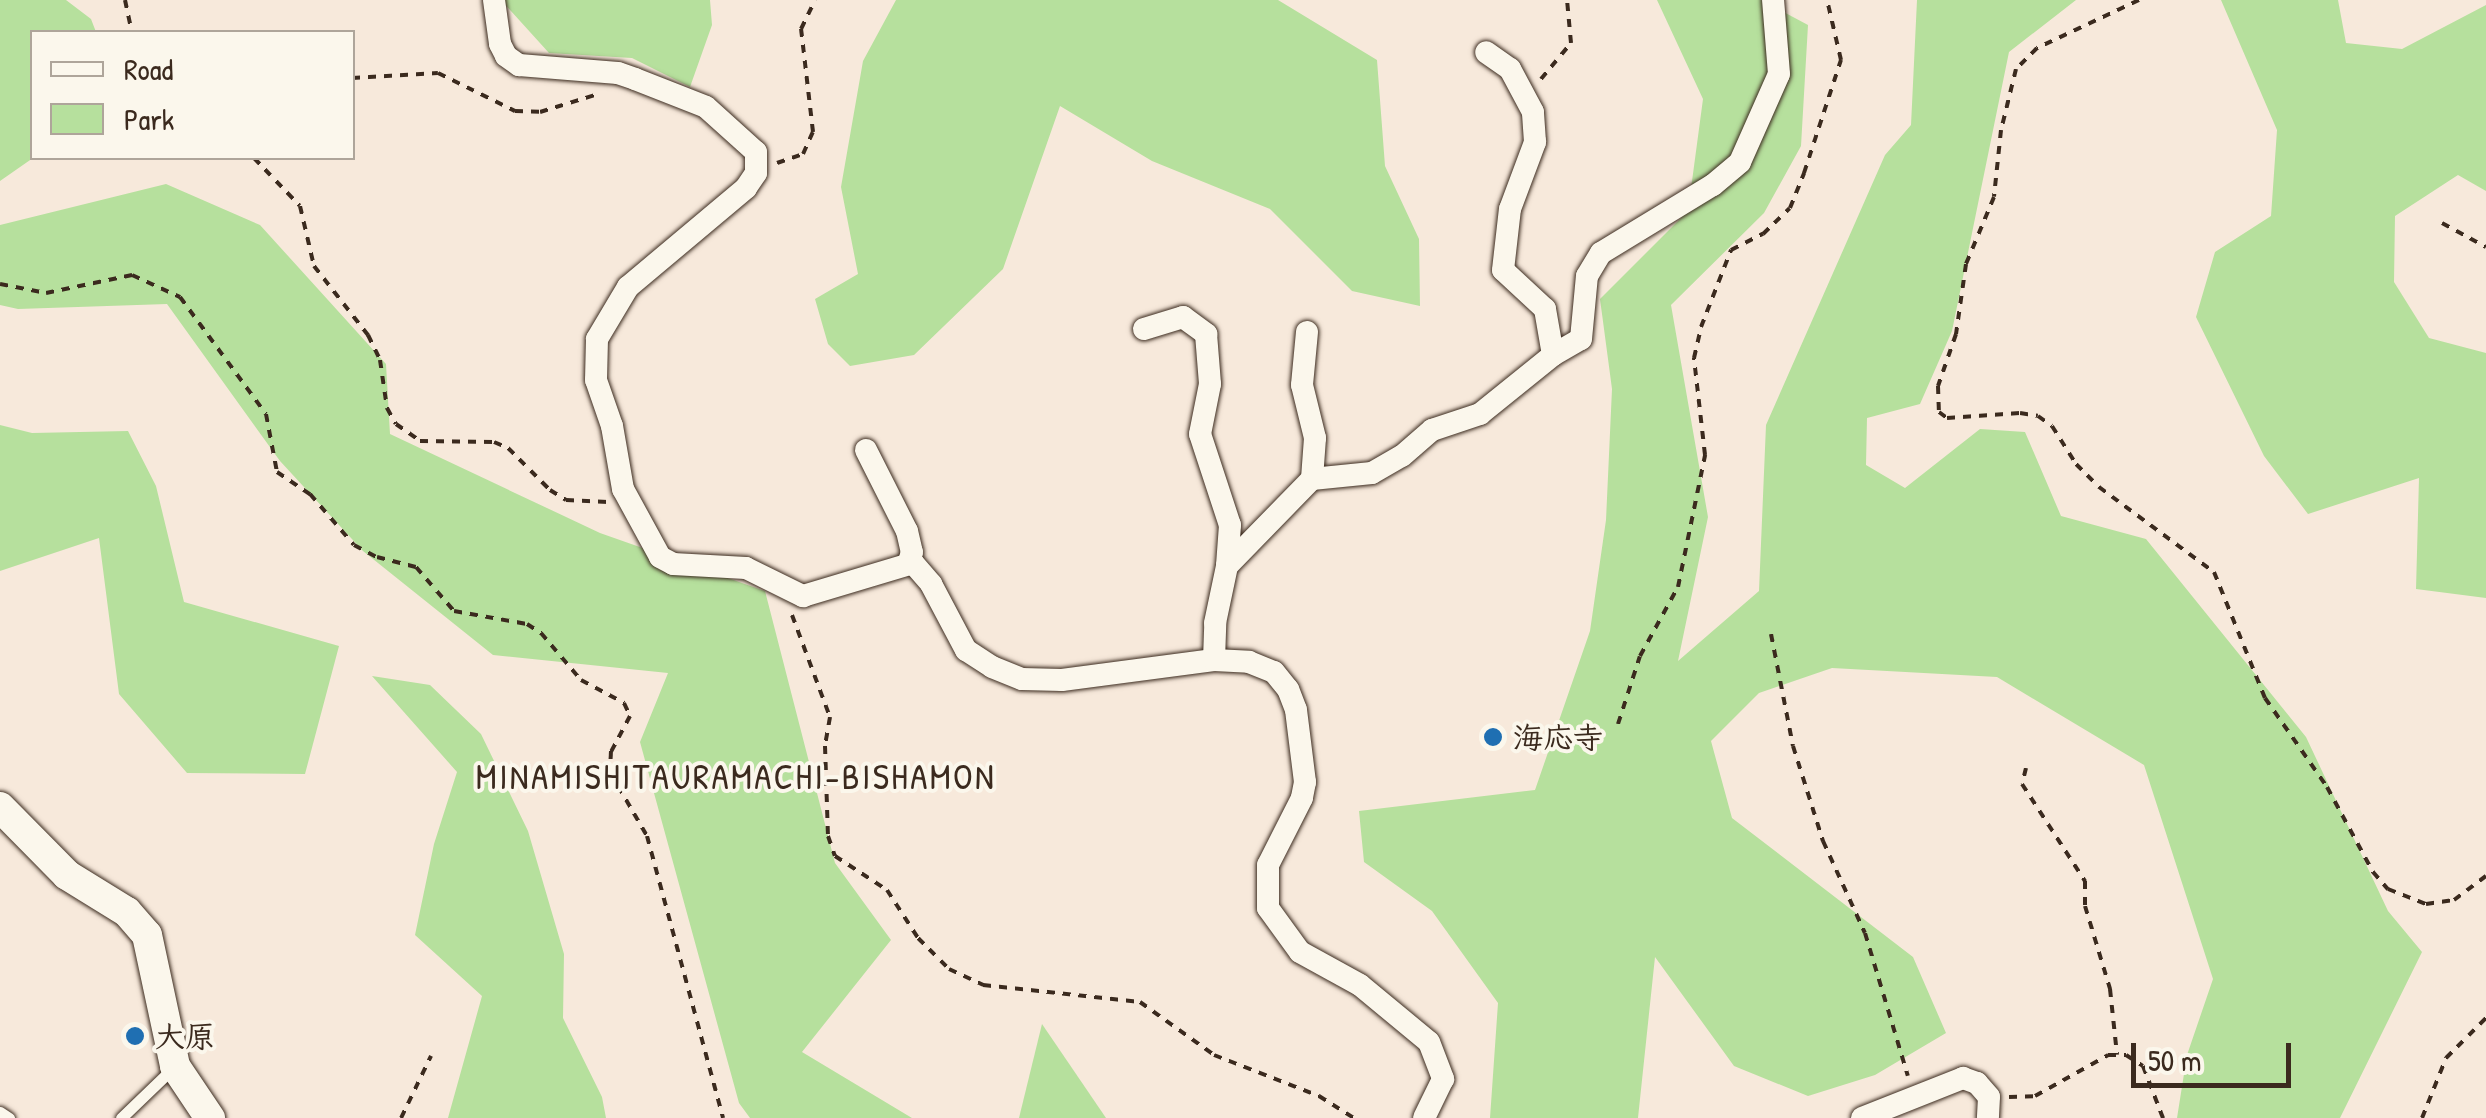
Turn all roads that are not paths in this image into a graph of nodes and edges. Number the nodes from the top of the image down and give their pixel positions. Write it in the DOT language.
graph roads {
  1 [pos="494,0"];
  2 [pos="1773,0"];
  3 [pos="1486,52"];
  4 [pos="1144,329"];
  5 [pos="1307,332"];
  6 [pos="1553,355"];
  7 [pos="866,450"];
  8 [pos="1312,479"];
  9 [pos="909,562"];
  10 [pos="1227,566"];
  11 [pos="1214,660"];
  12 [pos="0,807"];
  13 [pos="175,1066"];
  14 [pos="1989,1107"];
  15 [pos="0,1112"];
  16 [pos="10,1118"];
  17 [pos="121,1118"];
  18 [pos="210,1118"];
  19 [pos="1424,1118"];
  20 [pos="1862,1118"];
  1 -- 9 [label="street"];
  2 -- 6 [label="street"];
  3 -- 6 [label="street"];
  4 -- 10 [label="street"];
  5 -- 8 [label="street"];
  6 -- 8 [label="street"];
  7 -- 9 [label="street"];
  8 -- 10 [label="street"];
  9 -- 11 [label="street"];
  10 -- 11 [label="street"];
  11 -- 19 [label="street"];
  12 -- 13 [label="street"];
  13 -- 17 [label="lane"];
  13 -- 18 [label="street"];
  14 -- 20 [label="street"];
  15 -- 16 [label="lane"];
}
